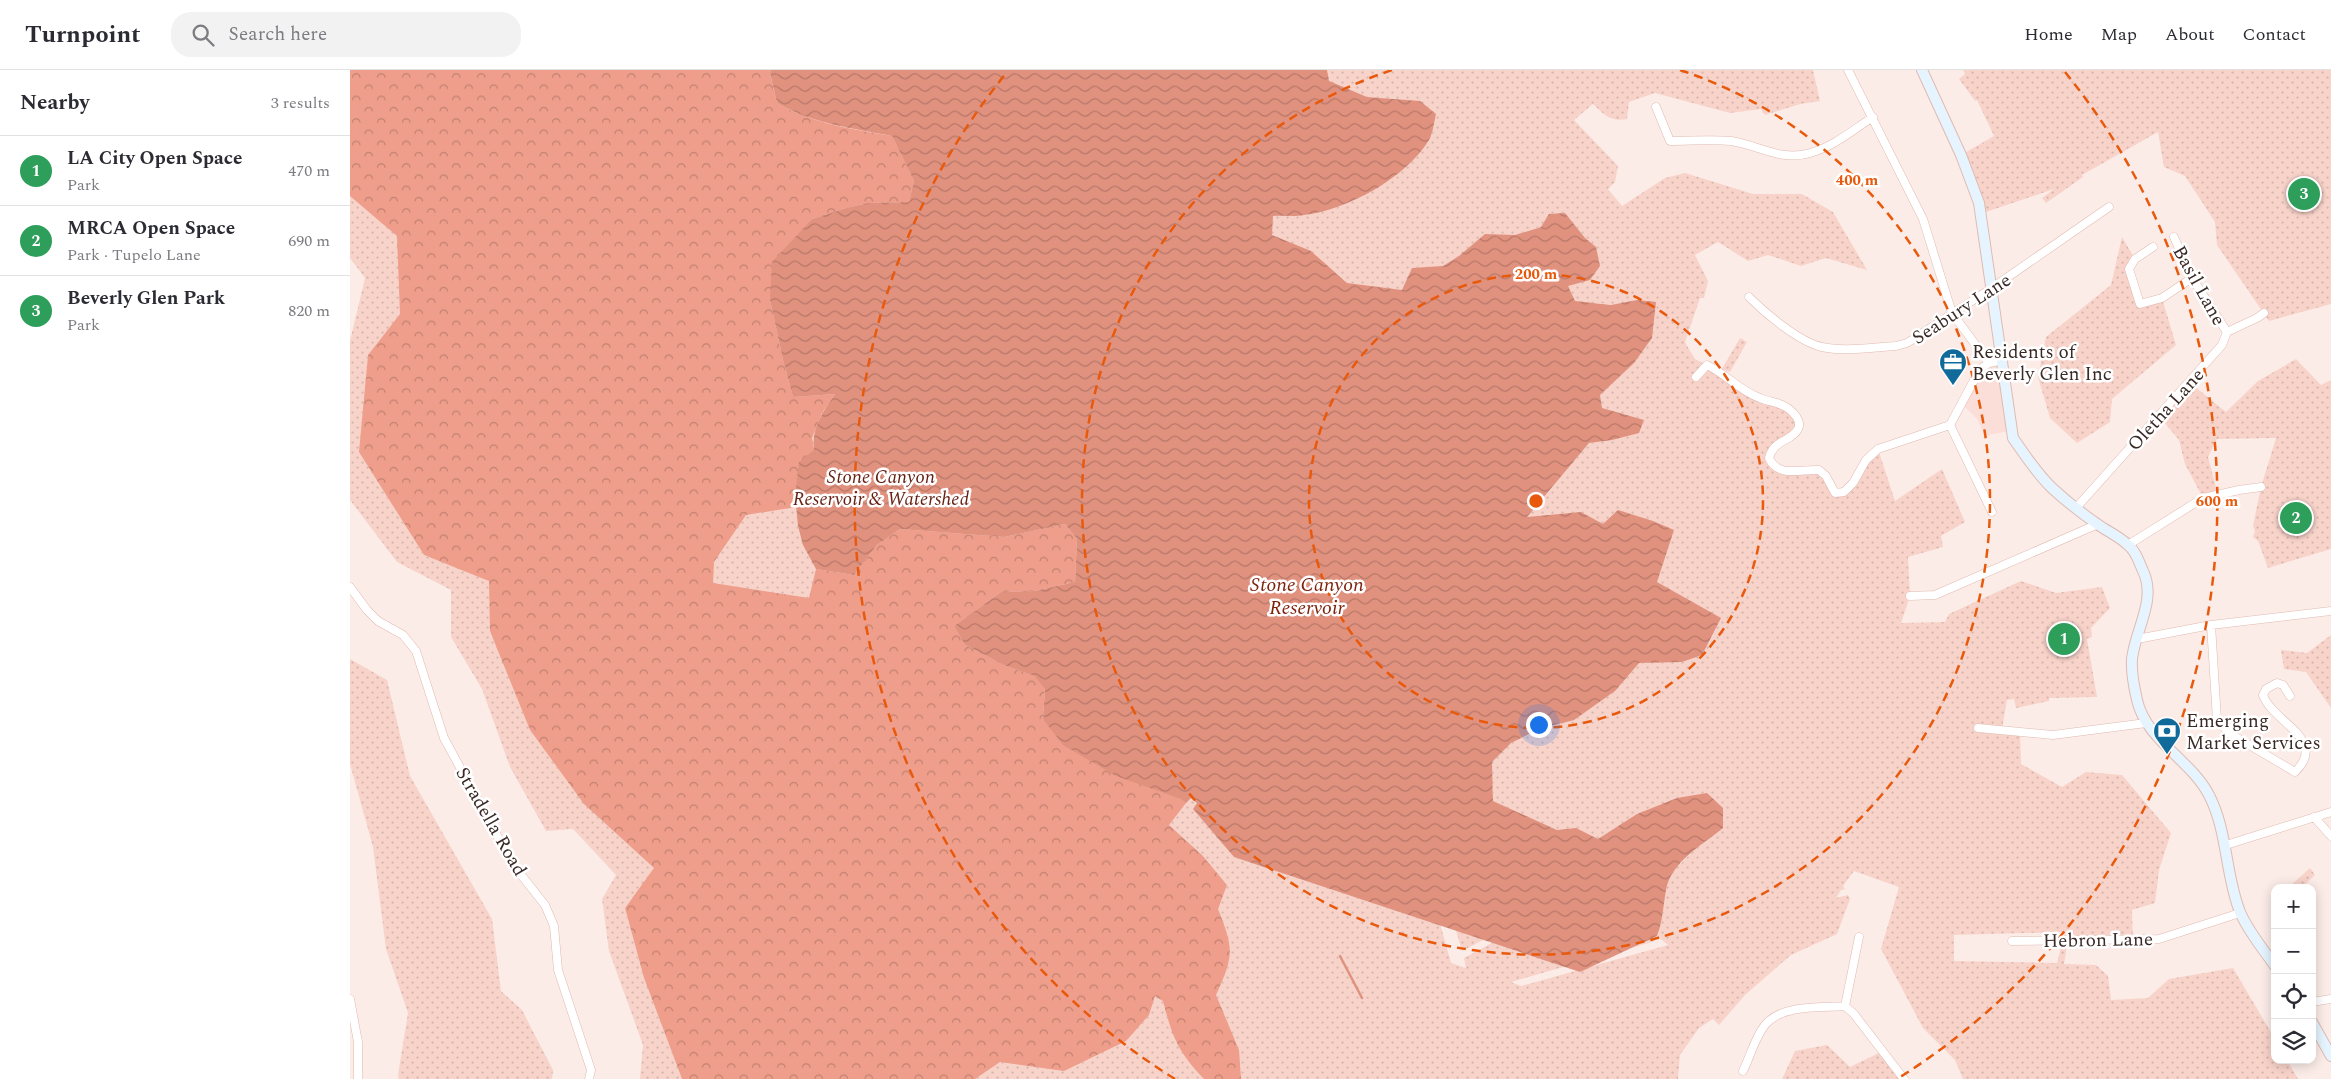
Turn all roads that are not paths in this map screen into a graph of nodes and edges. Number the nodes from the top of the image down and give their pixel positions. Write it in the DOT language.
graph roads {
  1 [pos="1848,70"];
  2 [pos="1922,70"];
  3 [pos="1656,107"];
  4 [pos="1873,117"];
  5 [pos="2109,207"];
  6 [pos="2174,237"];
  7 [pos="2153,247"];
  8 [pos="2192,278"];
  9 [pos="1992,288"];
  10 [pos="1748,297"];
  11 [pos="1952,313"];
  12 [pos="2264,313"];
  13 [pos="2227,332"];
  14 [pos="2003,360"];
  15 [pos="1989,363"];
  16 [pos="1696,376"];
  17 [pos="1950,425"];
  18 [pos="2261,487"];
  19 [pos="2076,508"];
  20 [pos="1992,512"];
  21 [pos="2098,524"];
  22 [pos="2128,545"];
  23 [pos="350,587"];
  24 [pos="1910,596"];
  25 [pos="2331,611"];
  26 [pos="2211,625"];
  27 [pos="2138,639"];
  28 [pos="2290,696"];
  29 [pos="2146,723"];
  30 [pos="1978,728"];
  31 [pos="2331,812"];
  32 [pos="2314,817"];
  33 [pos="2331,836"];
  34 [pos="2226,845"];
  35 [pos="2240,913"];
  36 [pos="1858,937"];
  37 [pos="2012,941"];
  38 [pos="2271,960"];
  39 [pos="350,999"];
  40 [pos="2331,999"];
  41 [pos="2316,1001"];
  42 [pos="1846,1006"];
  43 [pos="2316,1029"];
  44 [pos="2331,1056"];
  45 [pos="1743,1071"];
  46 [pos="358,1079"];
  47 [pos="589,1079"];
  48 [pos="1904,1079"];
  1 -- 4 [label="street"];
  2 -- 9 [label="main road"];
  3 -- 4 [label="street"];
  4 -- 11 [label="street"];
  5 -- 9 [label="street, Seabury Lane"];
  6 -- 8 [label="street, Basil Lane"];
  7 -- 8 [label="street"];
  8 -- 13 [label="street, Basil Lane"];
  9 -- 11 [label="street, Seabury Lane"];
  9 -- 14 [label="main road"];
  10 -- 11 [label="street, Seabury Lane"];
  11 -- 15 [label="street"];
  12 -- 13 [label="street, Basil Lane"];
  13 -- 19 [label="street, Oletha Lane"];
  14 -- 15 [label="street"];
  14 -- 19 [label="main road"];
  15 -- 17 [label="street"];
  16 -- 17 [label="street"];
  17 -- 20 [label="street"];
  18 -- 22 [label="street"];
  19 -- 21 [label="main road"];
  21 -- 22 [label="main road"];
  21 -- 24 [label="street"];
  22 -- 27 [label="main road"];
  23 -- 47 [label="street, Stradella Road"];
  25 -- 26 [label="street"];
  26 -- 27 [label="street"];
  26 -- 28 [label="street"];
  27 -- 29 [label="main road"];
  29 -- 30 [label="street"];
  29 -- 34 [label="main road"];
  31 -- 32 [label="street"];
  32 -- 33 [label="street"];
  32 -- 34 [label="street"];
  34 -- 35 [label="main road"];
  35 -- 37 [label="street, Hebron Lane"];
  35 -- 38 [label="main road"];
  36 -- 42 [label="street"];
  39 -- 46 [label="street"];
  40 -- 41 [label="street"];
  42 -- 45 [label="street"];
  42 -- 48 [label="street"];
  43 -- 44 [label="main road"];
}
